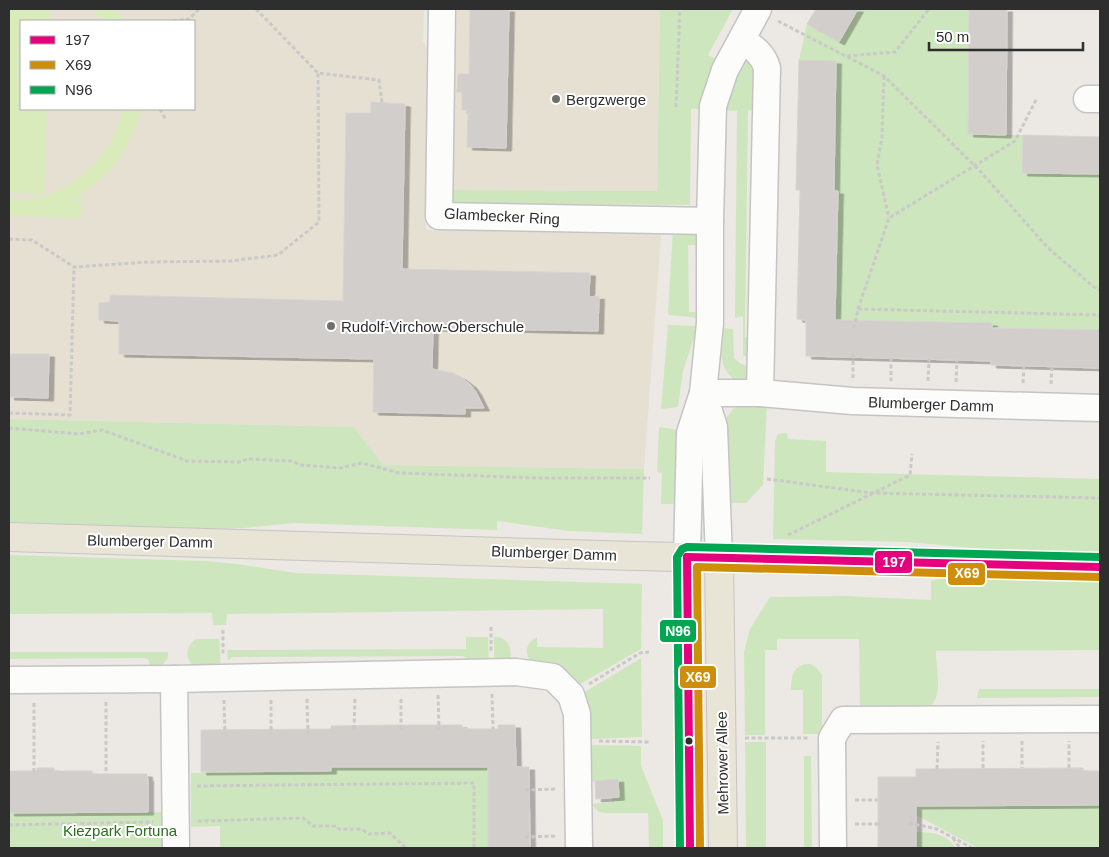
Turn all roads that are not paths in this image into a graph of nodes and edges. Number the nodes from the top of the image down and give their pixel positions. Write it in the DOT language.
graph roads {
  1 [pos="442,9"];
  2 [pos="757,10"];
  3 [pos="742,40"];
  4 [pos="710,221"];
  5 [pos="703,392"];
  6 [pos="760,393"];
  7 [pos="1100,408"];
  8 [pos="9,538"];
  9 [pos="686,557"];
  10 [pos="719,558"];
  11 [pos="1100,567"];
  12 [pos="174,679"];
  13 [pos="21,680"];
  14 [pos="1100,719"];
  15 [pos="579,842"];
  16 [pos="176,848"];
  17 [pos="690,848"];
  18 [pos="724,848"];
  19 [pos="833,848"];
  1 -- 4 [label="street, Glambecker Ring"];
  2 -- 3 [label="street"];
  3 -- 4 [label="street"];
  3 -- 6 [label="street"];
  4 -- 5 [label="street"];
  5 -- 6 [label="street, Blumberger Damm"];
  5 -- 9 [label="street"];
  5 -- 10 [label="street"];
  6 -- 7 [label="street, Blumberger Damm"];
  8 -- 9 [label="main road, Blumberger Damm"];
  9 -- 10 [label="main road, Blumberger Damm"];
  9 -- 17 [label="main road"];
  10 -- 11 [label="main road, Blumberger Damm"];
  10 -- 18 [label="main road, Mehrower Allee"];
  12 -- 13 [label="street"];
  12 -- 15 [label="street"];
  12 -- 16 [label="street"];
  14 -- 19 [label="street"];
}
